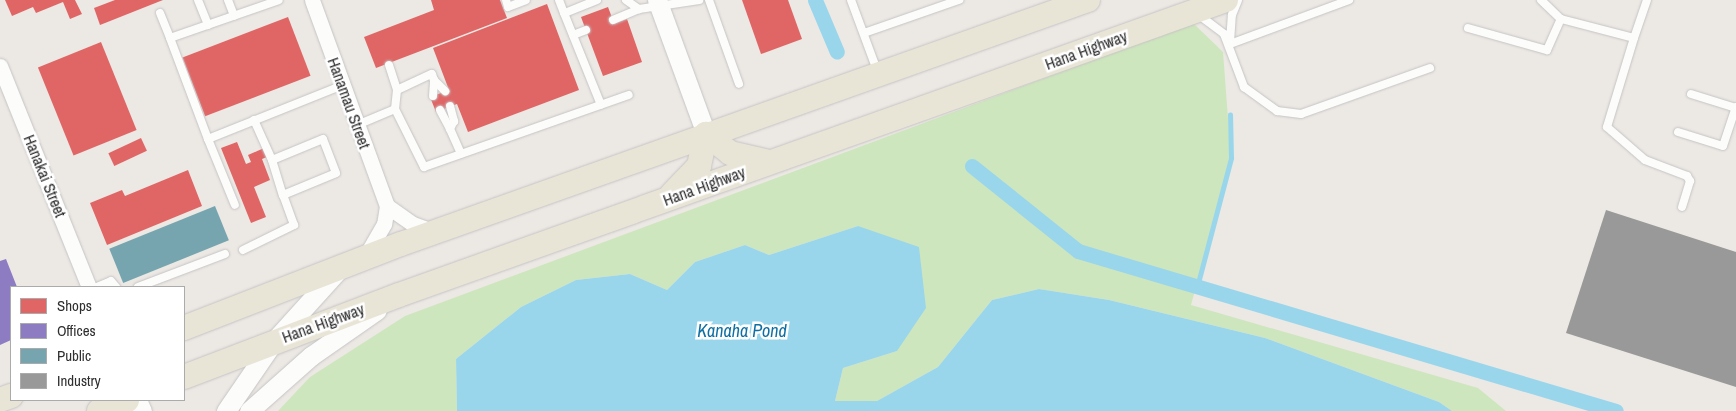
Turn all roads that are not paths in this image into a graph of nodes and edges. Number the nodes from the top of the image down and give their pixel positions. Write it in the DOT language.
graph roads {
  1 [pos="198,0"];
  2 [pos="228,0"];
  3 [pos="312,0"];
  4 [pos="506,0"];
  5 [pos="526,0"];
  6 [pos="559,0"];
  7 [pos="597,0"];
  8 [pos="626,0"];
  9 [pos="699,0"];
  10 [pos="710,0"];
  11 [pos="851,0"];
  12 [pos="959,0"];
  13 [pos="1088,0"];
  14 [pos="1226,0"];
  15 [pos="1238,0"];
  16 [pos="1349,0"];
  17 [pos="1541,0"];
  18 [pos="1647,0"];
  19 [pos="275,1"];
  20 [pos="658,4"];
  21 [pos="1186,6"];
  22 [pos="639,9"];
  23 [pos="160,13"];
  24 [pos="564,13"];
  25 [pos="234,16"];
  26 [pos="1561,19"];
  27 [pos="613,20"];
  28 [pos="208,25"];
  29 [pos="1468,28"];
  30 [pos="586,30"];
  31 [pos="864,33"];
  32 [pos="573,35"];
  33 [pos="170,38"];
  34 [pos="1634,38"];
  35 [pos="1230,44"];
  36 [pos="0,66"];
  37 [pos="389,66"];
  38 [pos="1430,68"];
  39 [pos="879,74"];
  40 [pos="434,80"];
  41 [pos="739,84"];
  42 [pos="343,85"];
  43 [pos="397,90"];
  44 [pos="445,91"];
  45 [pos="1691,94"];
  46 [pos="629,95"];
  47 [pos="433,96"];
  48 [pos="601,105"];
  49 [pos="450,106"];
  50 [pos="1736,108"];
  51 [pos="395,109"];
  52 [pos="440,110"];
  53 [pos="254,120"];
  54 [pos="357,125"];
  55 [pos="450,129"];
  56 [pos="1678,132"];
  57 [pos="706,134"];
  58 [pos="208,139"];
  59 [pos="461,154"];
  60 [pos="272,160"];
  61 [pos="771,162"];
  62 [pos="282,195"];
  63 [pos="663,200"];
  64 [pos="235,205"];
  65 [pos="387,206"];
  66 [pos="1682,207"];
  67 [pos="435,232"];
  68 [pos="243,250"];
  69 [pos="225,254"];
  70 [pos="362,260"];
  71 [pos="339,269"];
  72 [pos="89,286"];
  73 [pos="99,286"];
  74 [pos="115,286"];
  75 [pos="141,286"];
  76 [pos="399,295"];
  77 [pos="185,328"];
  78 [pos="274,341"];
  79 [pos="185,377"];
  80 [pos="125,401"];
  81 [pos="100,411"];
  82 [pos="226,411"];
  83 [pos="249,411"];
  1 -- 28 [label="lane"];
  2 -- 25 [label="lane"];
  3 -- 42 [label="street, Hanamau Street"];
  4 -- 5 [label="lane"];
  6 -- 24 [label="lane"];
  7 -- 24 [label="lane"];
  8 -- 22 [label="lane"];
  9 -- 20 [label="lane"];
  10 -- 41 [label="lane"];
  11 -- 31 [label="lane"];
  12 -- 31 [label="lane"];
  13 -- 39 [label="main road"];
  14 -- 21 [label="main road, Hana Highway"];
  15 -- 35 [label="lane"];
  16 -- 35 [label="lane"];
  17 -- 26 [label="lane"];
  18 -- 34 [label="lane"];
  19 -- 25 [label="lane"];
  20 -- 22 [label="lane"];
  20 -- 57 [label="street"];
  21 -- 35 [label="lane"];
  21 -- 61 [label="main road, Hana Highway"];
  22 -- 27 [label="lane"];
  23 -- 33 [label="lane"];
  24 -- 32 [label="lane"];
  25 -- 28 [label="lane"];
  26 -- 29 [label="lane"];
  26 -- 34 [label="lane"];
  28 -- 33 [label="lane"];
  30 -- 32 [label="lane"];
  31 -- 39 [label="lane"];
  32 -- 48 [label="lane"];
  33 -- 58 [label="lane"];
  34 -- 66 [label="lane"];
  35 -- 38 [label="lane"];
  36 -- 72 [label="street, Hanakai Street"];
  37 -- 43 [label="lane"];
  39 -- 57 [label="main road"];
  40 -- 43 [label="lane"];
  40 -- 44 [label="lane"];
  40 -- 47 [label="lane"];
  42 -- 53 [label="lane"];
  42 -- 54 [label="street, Hanamau Street"];
  43 -- 51 [label="lane"];
  45 -- 50 [label="lane"];
  46 -- 48 [label="lane"];
  48 -- 59 [label="lane"];
  49 -- 55 [label="lane"];
  50 -- 56 [label="lane"];
  51 -- 54 [label="lane"];
  51 -- 59 [label="lane"];
  52 -- 55 [label="lane"];
  53 -- 58 [label="lane"];
  53 -- 60 [label="lane"];
  54 -- 65 [label="street, Hanamau Street"];
  55 -- 59 [label="lane"];
  57 -- 61 [label="main road"];
  57 -- 63 [label="main road"];
  57 -- 67 [label="main road"];
  58 -- 64 [label="lane"];
  60 -- 62 [label="lane"];
  60 -- 62 [label="lane"];
  61 -- 63 [label="main road, Hana Highway"];
  62 -- 68 [label="lane"];
  63 -- 76 [label="main road, Hana Highway"];
  65 -- 67 [label="street"];
  65 -- 70 [label="street"];
  67 -- 70 [label="main road"];
  69 -- 75 [label="lane"];
  70 -- 71 [label="main road"];
  71 -- 77 [label="main road"];
  71 -- 78 [label="street"];
  73 -- 74 [label="lane"];
  76 -- 78 [label="main road, Hana Highway"];
  76 -- 83 [label="street"];
  78 -- 79 [label="main road, Hana Highway"];
  78 -- 82 [label="street"];
  80 -- 81 [label="main road"];
}
